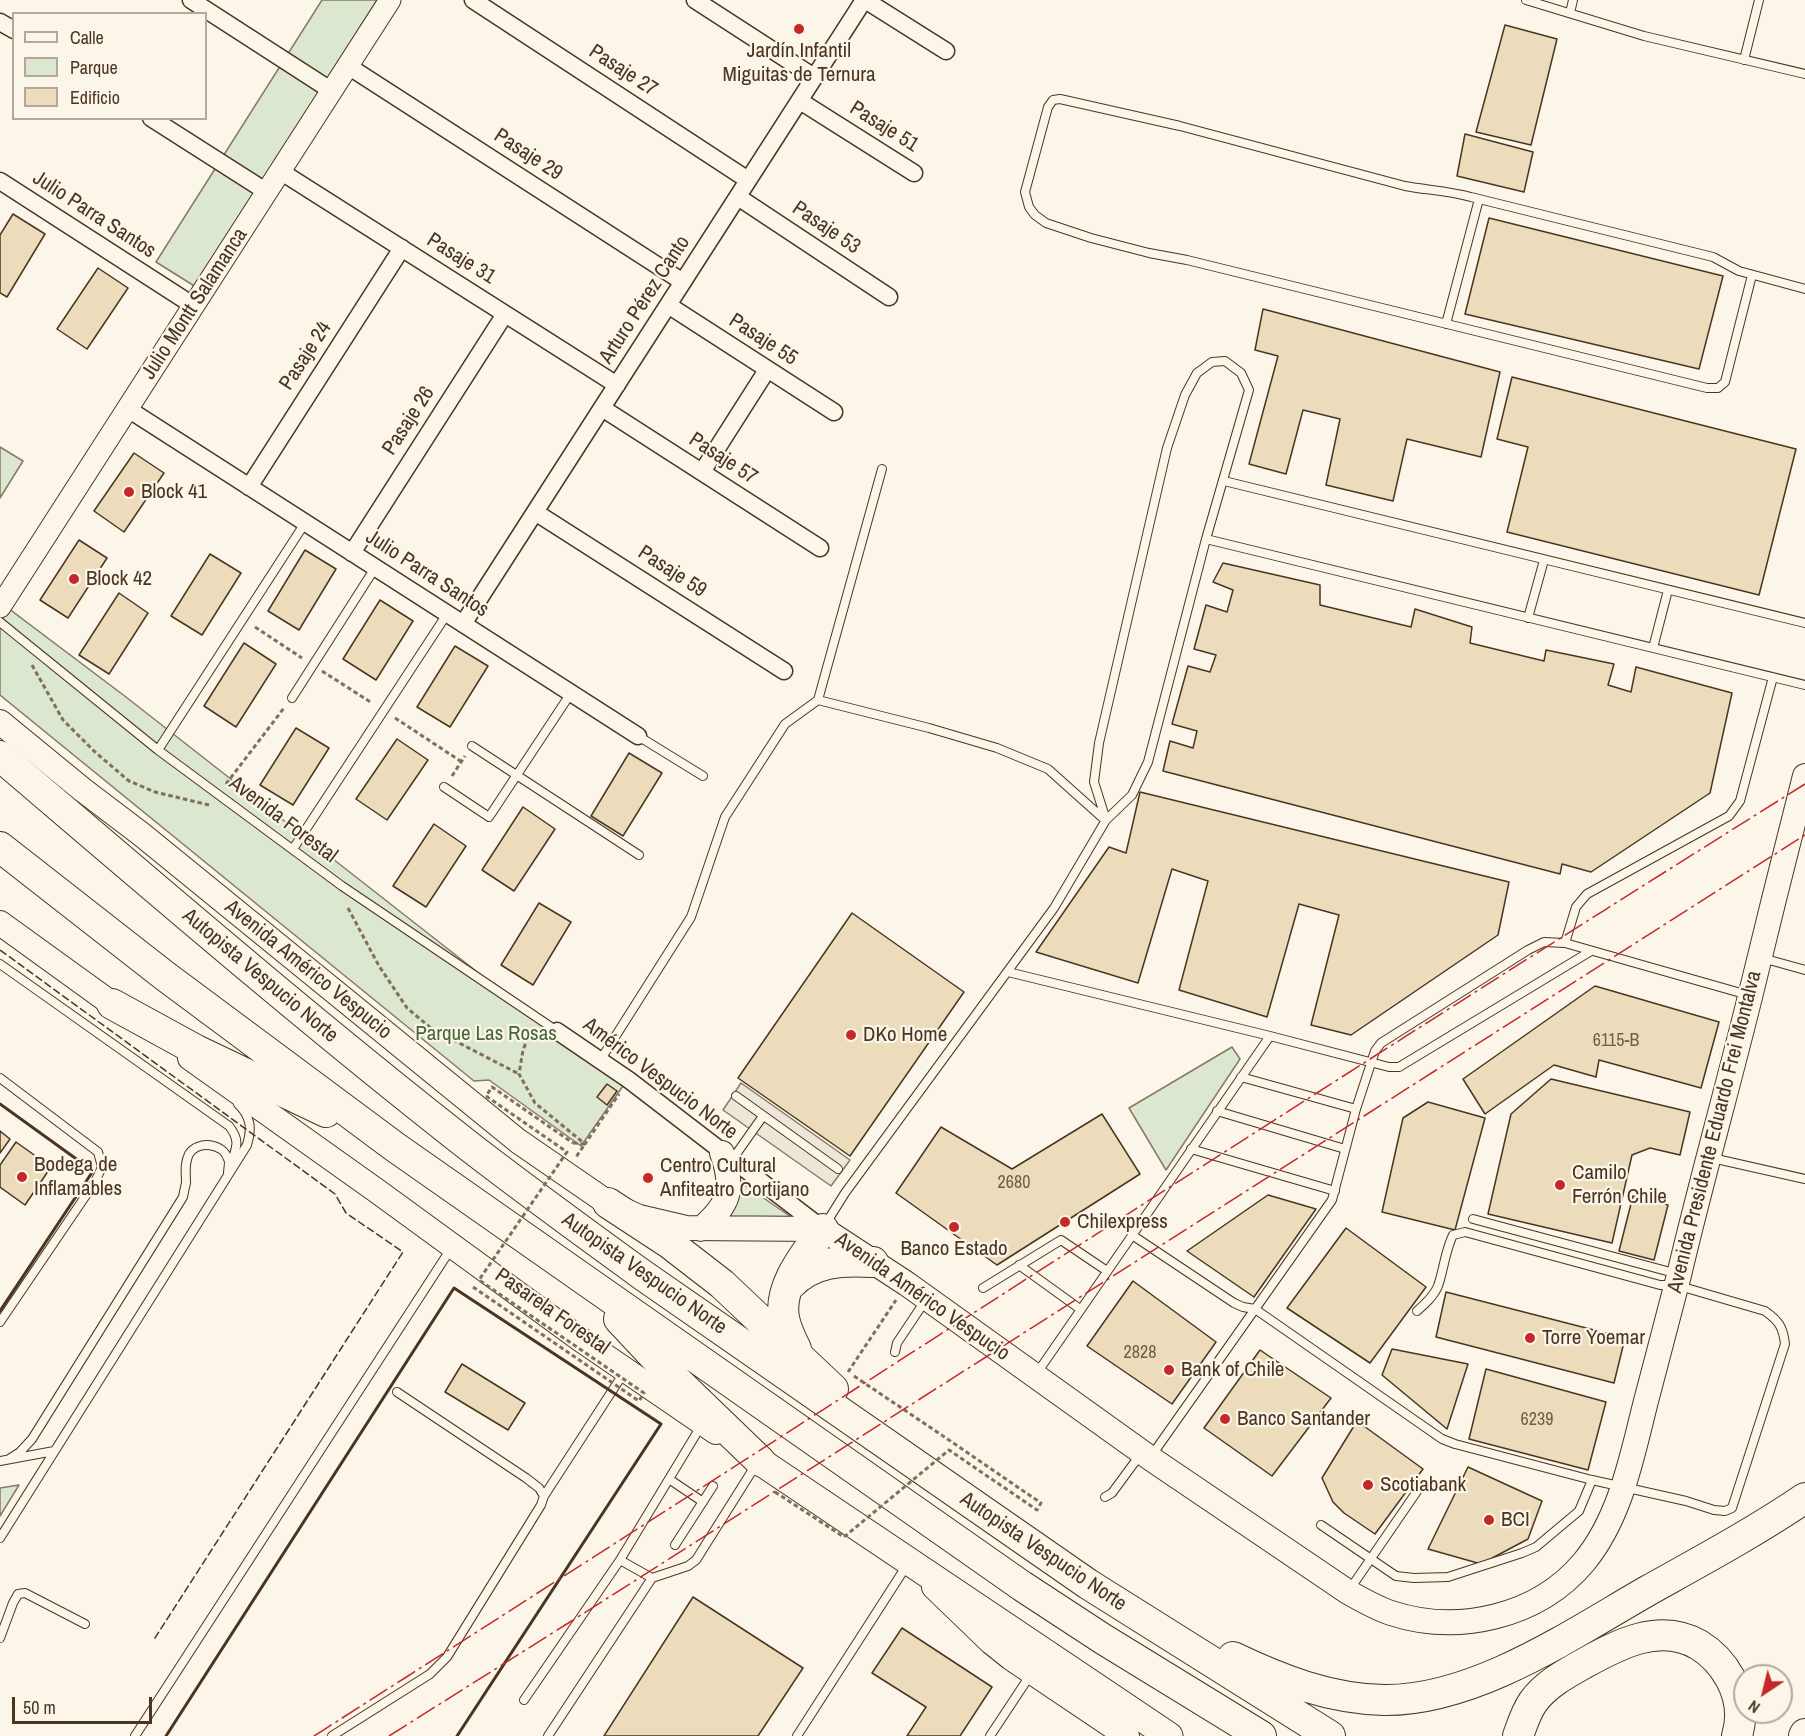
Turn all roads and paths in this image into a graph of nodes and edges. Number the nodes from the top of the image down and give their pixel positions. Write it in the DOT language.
graph roads {
  1 [pos="191,0"];
  2 [pos="390,0"];
  3 [pos="473,0"];
  4 [pos="695,0"];
  5 [pos="864,0"];
  6 [pos="1526,0"];
  7 [pos="1573,0"];
  8 [pos="1759,0"];
  9 [pos="1570,13"];
  10 [pos="946,51"];
  11 [pos="1744,60"];
  12 [pos="348,66"];
  13 [pos="1805,74"];
  14 [pos="814,78"];
  15 [pos="332,91"];
  16 [pos="800,101"];
  17 [pos="155,120"];
  18 [pos="280,171"];
  19 [pos="914,173"];
  20 [pos="748,180"];
  21 [pos="0,181"];
  22 [pos="267,192"];
  23 [pos="738,197"];
  24 [pos="1479,199"];
  25 [pos="402,248"];
  26 [pos="1752,275"];
  27 [pos="683,282"];
  28 [pos="1805,289"];
  29 [pos="889,297"];
  30 [pos="668,305"];
  31 [pos="194,306"];
  32 [pos="505,314"];
  33 [pos="1446,324"];
  34 [pos="767,370"];
  35 [pos="617,385"];
  36 [pos="602,408"];
  37 [pos="128,409"];
  38 [pos="834,412"];
  39 [pos="882,469"];
  40 [pos="702,472"];
  41 [pos="1224,481"];
  42 [pos="249,487"];
  43 [pos="535,512"];
  44 [pos="305,523"];
  45 [pos="1206,539"];
  46 [pos="820,548"];
  47 [pos="352,553"];
  48 [pos="1544,560"];
  49 [pos="375,568"];
  50 [pos="1668,590"];
  51 [pos="0,607"];
  52 [pos="447,614"];
  53 [pos="1528,618"];
  54 [pos="243,619"];
  55 [pos="0,622"];
  56 [pos="1805,623"];
  57 [pos="463,624"];
  58 [pos="1653,648"];
  59 [pos="313,665"];
  60 [pos="784,671"];
  61 [pos="1773,678"];
  62 [pos="1805,685"];
  63 [pos="571,693"];
  64 [pos="292,698"];
  65 [pos="818,700"];
  66 [pos="384,711"];
  67 [pos="0,722"];
  68 [pos="638,736"];
  69 [pos="472,746"];
  70 [pos="158,750"];
  71 [pos="0,756"];
  72 [pos="462,762"];
  73 [pos="517,775"];
  74 [pos="703,776"];
  75 [pos="1805,776"];
  76 [pos="444,787"];
  77 [pos="1106,820"];
  78 [pos="0,848"];
  79 [pos="293,849"];
  80 [pos="639,855"];
  81 [pos="342,886"];
  82 [pos="0,923"];
  83 [pos="1565,943"];
  84 [pos="1591,951"];
  85 [pos="1759,958"];
  86 [pos="0,964"];
  87 [pos="1805,970"];
  88 [pos="1008,972"];
  89 [pos="1751,996"];
  90 [pos="112,1004"];
  91 [pos="536,1017"];
  92 [pos="557,1031"];
  93 [pos="1270,1036"];
  94 [pos="601,1059"];
  95 [pos="198,1063"];
  96 [pos="1372,1063"];
  97 [pos="519,1074"];
  98 [pos="1241,1077"];
  99 [pos="0,1078"];
  100 [pos="629,1080"];
  101 [pos="736,1096"];
  102 [pos="1356,1108"];
  103 [pos="1217,1111"];
  104 [pos="763,1116"];
  105 [pos="573,1143"];
  106 [pos="395,1147"];
  107 [pos="1191,1149"];
  108 [pos="1345,1149"];
  109 [pos="727,1156"];
  110 [pos="1709,1158"];
  111 [pos="838,1169"];
  112 [pos="228,1176"];
  113 [pos="1805,1179"];
  114 [pos="1335,1191"];
  115 [pos="608,1203"];
  116 [pos="1473,1219"];
  117 [pos="701,1229"];
  118 [pos="823,1229"];
  119 [pos="1132,1235"];
  120 [pos="452,1247"];
  121 [pos="873,1262"];
  122 [pos="1019,1265"];
  123 [pos="1107,1270"];
  124 [pos="578,1276"];
  125 [pos="1678,1280"];
  126 [pos="907,1284"];
  127 [pos="473,1287"];
  128 [pos="788,1288"];
  129 [pos="983,1288"];
  130 [pos="927,1298"];
  131 [pos="1080,1309"];
  132 [pos="1256,1309"];
  133 [pos="1417,1311"];
  134 [pos="0,1322"];
  135 [pos="895,1352"];
  136 [pos="800,1357"];
  137 [pos="625,1371"];
  138 [pos="1035,1376"];
  139 [pos="397,1392"];
  140 [pos="703,1423"];
  141 [pos="54,1451"];
  142 [pos="1146,1455"];
  143 [pos="3,1458"];
  144 [pos="759,1461"];
  145 [pos="918,1466"];
  146 [pos="669,1479"];
  147 [pos="1592,1480"];
  148 [pos="1422,1484"];
  149 [pos="713,1486"];
  150 [pos="1623,1487"];
  151 [pos="775,1492"];
  152 [pos="544,1496"];
  153 [pos="1105,1497"];
  154 [pos="1805,1498"];
  155 [pos="703,1502"];
  156 [pos="1321,1525"];
  157 [pos="0,1538"];
  158 [pos="675,1545"];
  159 [pos="620,1560"];
  160 [pos="1370,1560"];
  161 [pos="910,1562"];
  162 [pos="652,1578"];
  163 [pos="1088,1584"];
  164 [pos="1348,1592"];
  165 [pos="1058,1610"];
  166 [pos="85,1624"];
  167 [pos="0,1638"];
  168 [pos="1032,1673"];
  169 [pos="524,1700"];
  170 [pos="135,1736"];
  171 [pos="332,1736"];
  172 [pos="548,1736"];
  173 [pos="797,1736"];
  174 [pos="990,1736"];
  175 [pos="1127,1736"];
  176 [pos="1169,1736"];
  177 [pos="1224,1736"];
  178 [pos="1261,1736"];
  179 [pos="1330,1736"];
  180 [pos="1518,1736"];
  181 [pos="1737,1736"];
  1 -- 15 [label="street"];
  2 -- 12 [label="street, Julio Montt Salamanca"];
  3 -- 20 [label="street, Pasaje 27"];
  4 -- 14 [label="street"];
  5 -- 10 [label="street"];
  5 -- 14 [label="street, Arturo Pérez Canto"];
  6 -- 9 [label="lane"];
  7 -- 9 [label="lane"];
  8 -- 11 [label="lane"];
  9 -- 11 [label="lane"];
  11 -- 13 [label="lane"];
  12 -- 15 [label="street, Julio Montt Salamanca"];
  12 -- 27 [label="street, Pasaje 29"];
  14 -- 16 [label="street, Arturo Pérez Canto"];
  15 -- 18 [label="street, Julio Montt Salamanca"];
  16 -- 19 [label="street, Pasaje 51"];
  16 -- 20 [label="street, Arturo Pérez Canto"];
  17 -- 22 [label="street"];
  18 -- 22 [label="street, Julio Montt Salamanca"];
  18 -- 25 [label="street, Pasaje 31"];
  20 -- 23 [label="street, Arturo Pérez Canto"];
  21 -- 31 [label="street, Julio Parra Santos"];
  22 -- 31 [label="street, Julio Montt Salamanca"];
  23 -- 27 [label="street, Arturo Pérez Canto"];
  23 -- 29 [label="street, Pasaje 53"];
  24 -- 26 [label="lane"];
  24 -- 33 [label="lane"];
  24 -- 33 [label="lane"];
  25 -- 32 [label="street, Pasaje 31"];
  25 -- 42 [label="street, Pasaje 24"];
  26 -- 28 [label="lane"];
  26 -- 33 [label="lane"];
  27 -- 30 [label="street, Arturo Pérez Canto"];
  30 -- 34 [label="street, Pasaje 55"];
  30 -- 35 [label="street, Arturo Pérez Canto"];
  31 -- 37 [label="street, Julio Montt Salamanca"];
  32 -- 35 [label="street, Pasaje 31"];
  32 -- 47 [label="street, Pasaje 26"];
  34 -- 38 [label="street, Pasaje 55"];
  34 -- 40 [label="street"];
  35 -- 36 [label="street, Arturo Pérez Canto"];
  36 -- 40 [label="street, Pasaje 57"];
  36 -- 43 [label="street, Arturo Pérez Canto"];
  37 -- 42 [label="street, Julio Parra Santos"];
  37 -- 51 [label="street, Julio Montt Salamanca"];
  39 -- 65 [label="lane"];
  40 -- 46 [label="street, Pasaje 57"];
  41 -- 45 [label="lane"];
  41 -- 48 [label="lane"];
  41 -- 77 [label="lane"];
  42 -- 44 [label="street, Julio Parra Santos"];
  43 -- 57 [label="street, Arturo Pérez Canto"];
  43 -- 60 [label="street, Pasaje 59"];
  44 -- 47 [label="street, Julio Parra Santos"];
  44 -- 54 [label="lane"];
  45 -- 53 [label="lane"];
  45 -- 77 [label="lane"];
  47 -- 49 [label="street, Julio Parra Santos"];
  48 -- 50 [label="lane"];
  48 -- 53 [label="lane"];
  49 -- 52 [label="street, Julio Parra Santos"];
  49 -- 59 [label="lane"];
  50 -- 56 [label="lane"];
  50 -- 58 [label="lane"];
  52 -- 57 [label="street, Julio Parra Santos"];
  52 -- 66 [label="lane"];
  53 -- 58 [label="lane"];
  54 -- 59 [label="path"];
  54 -- 70 [label="lane"];
  55 -- 70 [label="lane, Avenida Forestal"];
  57 -- 63 [label="street, Julio Parra Santos"];
  58 -- 61 [label="lane"];
  59 -- 64 [label="lane"];
  59 -- 66 [label="path"];
  61 -- 62 [label="lane"];
  61 -- 83 [label="lane"];
  63 -- 68 [label="street, Julio Parra Santos"];
  63 -- 73 [label="lane"];
  65 -- 77 [label="lane"];
  65 -- 94 [label="lane"];
  66 -- 72 [label="path"];
  66 -- 79 [label="lane"];
  67 -- 115 [label="main road, Avenida Américo Vespucio"];
  68 -- 74 [label="lane, Julio Parra Santos"];
  69 -- 72 [label="path"];
  69 -- 73 [label="lane"];
  70 -- 79 [label="lane, Avenida Forestal"];
  71 -- 145 [label="highway, Autopista Vespucio Norte"];
  72 -- 76 [label="path"];
  73 -- 76 [label="lane"];
  73 -- 80 [label="lane"];
  75 -- 85 [label="main road, Avenida Presidente Eduardo Frei Montalva"];
  77 -- 88 [label="lane"];
  78 -- 106 [label="highway, Autopista Vespucio Norte"];
  79 -- 81 [label="lane, Avenida Forestal"];
  81 -- 91 [label="lane, Avenida Forestal"];
  81 -- 97 [label="path"];
  82 -- 90 [label="main road"];
  83 -- 84 [label="lane"];
  83 -- 96 [label="lane"];
  84 -- 89 [label="lane"];
  84 -- 96 [label="lane"];
  85 -- 87 [label="lane"];
  85 -- 89 [label="main road, Avenida Presidente Eduardo Frei Montalva"];
  86 -- 112 [label="lane"];
  88 -- 93 [label="lane"];
  88 -- 118 [label="lane"];
  89 -- 110 [label="main road, Avenida Presidente Eduardo Frei Montalva"];
  90 -- 95 [label="main road"];
  90 -- 106 [label="highway"];
  91 -- 92 [label="lane, Avenida Forestal"];
  91 -- 97 [label="path"];
  92 -- 94 [label="street, Américo Vespucio Norte"];
  93 -- 96 [label="lane"];
  93 -- 98 [label="lane"];
  94 -- 100 [label="street, Américo Vespucio Norte"];
  95 -- 112 [label="lane"];
  95 -- 120 [label="main road"];
  96 -- 102 [label="lane"];
  97 -- 100 [label="path"];
  98 -- 102 [label="lane"];
  98 -- 103 [label="lane"];
  99 -- 134 [label="lane"];
  100 -- 109 [label="street, Américo Vespucio Norte"];
  101 -- 104 [label="lane"];
  102 -- 108 [label="lane"];
  103 -- 107 [label="lane"];
  103 -- 108 [label="lane"];
  104 -- 109 [label="lane"];
  104 -- 111 [label="lane"];
  105 -- 127 [label="path, Pasarela Forestal, bridge"];
  106 -- 124 [label="highway, Autopista Vespucio Norte"];
  107 -- 114 [label="lane"];
  107 -- 119 [label="lane"];
  108 -- 114 [label="lane"];
  109 -- 117 [label="main road"];
  109 -- 118 [label="street, Américo Vespucio Norte"];
  110 -- 113 [label="lane"];
  110 -- 125 [label="main road, Avenida Presidente Eduardo Frei Montalva"];
  112 -- 141 [label="lane"];
  112 -- 143 [label="lane"];
  114 -- 132 [label="lane"];
  115 -- 117 [label="main road, Avenida Américo Vespucio"];
  115 -- 136 [label="highway"];
  116 -- 125 [label="lane"];
  117 -- 118 [label="main road, Avenida Américo Vespucio"];
  118 -- 121 [label="main road, Avenida Américo Vespucio"];
  118 -- 128 [label="highway"];
  119 -- 123 [label="lane"];
  119 -- 132 [label="lane"];
  120 -- 137 [label="main road"];
  120 -- 170 [label="lane"];
  121 -- 126 [label="main road, Avenida Américo Vespucio"];
  121 -- 128 [label="highway"];
  122 -- 123 [label="lane"];
  122 -- 129 [label="lane"];
  122 -- 131 [label="lane"];
  123 -- 131 [label="lane"];
  124 -- 144 [label="highway"];
  124 -- 165 [label="highway, Autopista Vespucio Norte"];
  125 -- 133 [label="lane"];
  125 -- 150 [label="main road, Avenida Presidente Eduardo Frei Montalva"];
  125 -- 150 [label="lane"];
  126 -- 130 [label="main road, Avenida Américo Vespucio"];
  126 -- 151 [label="path, bridge"];
  128 -- 136 [label="highway"];
  130 -- 135 [label="lane"];
  130 -- 138 [label="main road, Avenida Américo Vespucio"];
  131 -- 138 [label="lane"];
  132 -- 142 [label="lane"];
  132 -- 147 [label="lane"];
  136 -- 145 [label="highway"];
  137 -- 140 [label="main road"];
  137 -- 152 [label="lane"];
  138 -- 142 [label="main road, Avenida Américo Vespucio"];
  139 -- 152 [label="lane"];
  140 -- 144 [label="main road"];
  140 -- 146 [label="lane"];
  141 -- 143 [label="lane"];
  141 -- 157 [label="lane"];
  142 -- 153 [label="lane"];
  142 -- 164 [label="main road, Avenida Américo Vespucio"];
  144 -- 161 [label="main road"];
  144 -- 162 [label="lane"];
  145 -- 163 [label="highway, Autopista Vespucio Norte"];
  146 -- 155 [label="lane"];
  146 -- 159 [label="lane"];
  147 -- 150 [label="lane"];
  147 -- 160 [label="lane"];
  148 -- 160 [label="lane"];
  149 -- 155 [label="lane"];
  150 -- 164 [label="main road, Avenida Américo Vespucio"];
  152 -- 171 [label="lane"];
  154 -- 163 [label="highway"];
  155 -- 158 [label="lane"];
  156 -- 160 [label="lane"];
  159 -- 162 [label="lane"];
  159 -- 169 [label="lane"];
  160 -- 164 [label="lane"];
  161 -- 168 [label="main road"];
  161 -- 173 [label="lane"];
  161 -- 176 [label="main road"];
  162 -- 172 [label="lane"];
  163 -- 179 [label="highway, Autopista Vespucio Norte"];
  165 -- 177 [label="highway"];
  165 -- 178 [label="highway, Autopista Vespucio Norte"];
  166 -- 167 [label="lane"];
  168 -- 174 [label="lane"];
  168 -- 175 [label="main road"];
  180 -- 181 [label="highway"];
}
